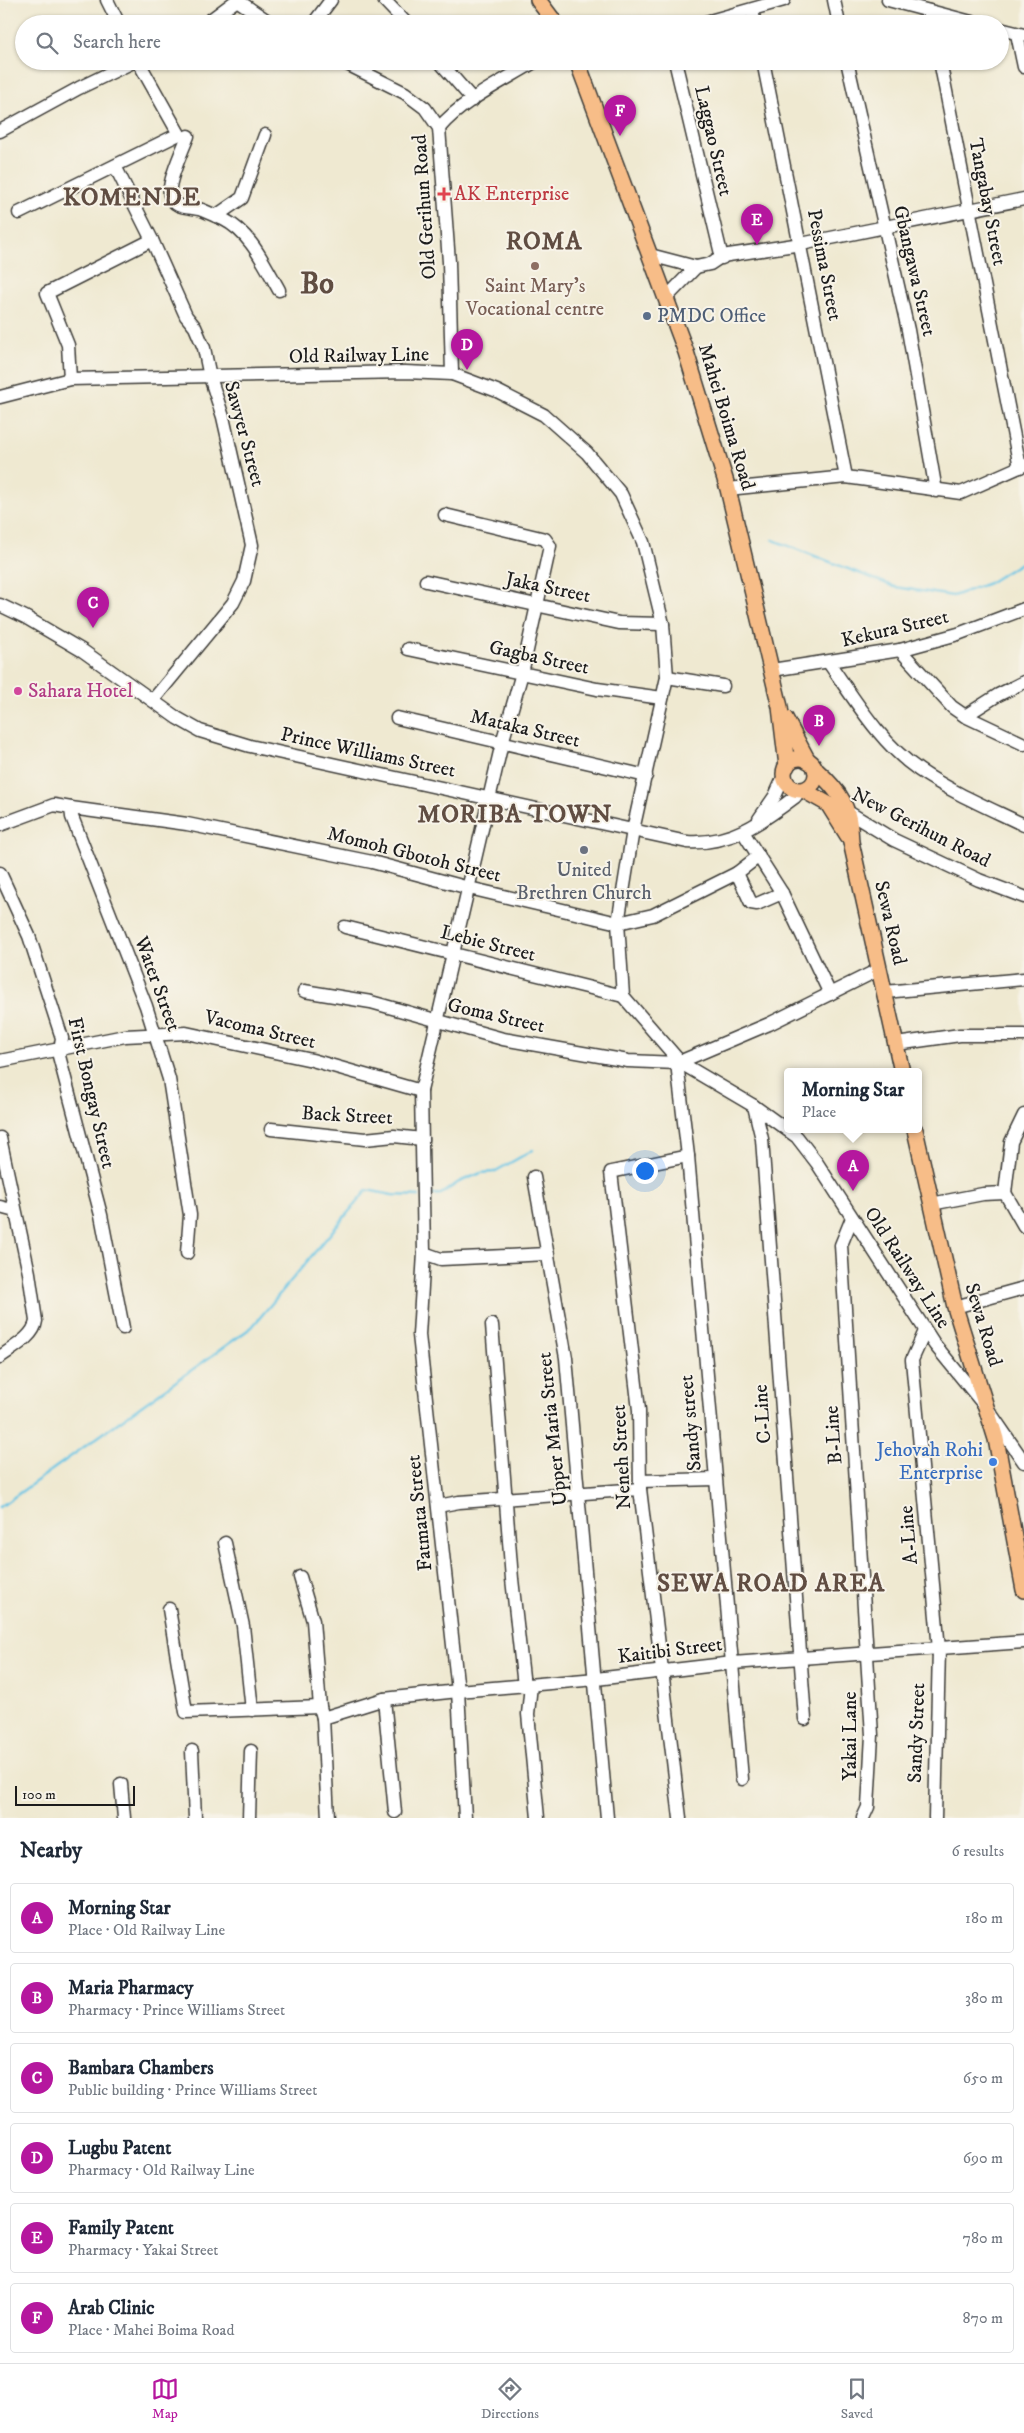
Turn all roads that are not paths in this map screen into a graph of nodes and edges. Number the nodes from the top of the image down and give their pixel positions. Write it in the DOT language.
graph roads {
  1 [pos="106,0"];
  2 [pos="237,0"];
  3 [pos="331,0"];
  4 [pos="384,0"];
  5 [pos="538,0"];
  6 [pos="784,0"];
  7 [pos="834,0"];
  8 [pos="888,0"];
  9 [pos="752,10"];
  10 [pos="930,11"];
  11 [pos="114,15"];
  12 [pos="217,15"];
  13 [pos="259,15"];
  14 [pos="320,15"];
  15 [pos="398,15"];
  16 [pos="549,15"];
  17 [pos="733,15"];
  18 [pos="753,15"];
  19 [pos="837,15"];
  20 [pos="931,15"];
  21 [pos="945,15"];
  22 [pos="1020,34"];
  23 [pos="1024,67"];
  24 [pos="117,70"];
  25 [pos="142,70"];
  26 [pos="359,70"];
  27 [pos="447,70"];
  28 [pos="521,70"];
  29 [pos="580,70"];
  30 [pos="677,70"];
  31 [pos="765,70"];
  32 [pos="849,70"];
  33 [pos="942,70"];
  34 [pos="473,100"];
  35 [pos="439,128"];
  36 [pos="0,131"];
  37 [pos="184,135"];
  38 [pos="265,135"];
  39 [pos="115,166"];
  40 [pos="1024,199"];
  41 [pos="970,211"];
  42 [pos="19,213"];
  43 [pos="216,216"];
  44 [pos="884,227"];
  45 [pos="152,240"];
  46 [pos="801,244"];
  47 [pos="650,256"];
  48 [pos="722,257"];
  49 [pos="696,267"];
  50 [pos="279,290"];
  51 [pos="666,298"];
  52 [pos="452,374"];
  53 [pos="210,377"];
  54 [pos="70,379"];
  55 [pos="0,397"];
  56 [pos="1022,466"];
  57 [pos="846,477"];
  58 [pos="728,489"];
  59 [pos="936,491"];
  60 [pos="445,515"];
  61 [pos="426,582"];
  62 [pos="0,605"];
  63 [pos="537,605"];
  64 [pos="1024,608"];
  65 [pos="663,624"];
  66 [pos="408,649"];
  67 [pos="900,650"];
  68 [pos="829,663"];
  69 [pos="772,670"];
  70 [pos="522,673"];
  71 [pos="666,677"];
  72 [pos="1024,682"];
  73 [pos="723,686"];
  74 [pos="662,698"];
  75 [pos="154,700"];
  76 [pos="780,708"];
  77 [pos="965,716"];
  78 [pos="397,718"];
  79 [pos="502,743"];
  80 [pos="1024,744"];
  81 [pos="812,765"];
  82 [pos="786,770"];
  83 [pos="646,776"];
  84 [pos="802,790"];
  85 [pos="490,799"];
  86 [pos="828,804"];
  87 [pos="71,808"];
  88 [pos="848,810"];
  89 [pos="756,823"];
  90 [pos="0,825"];
  91 [pos="1024,825"];
  92 [pos="633,830"];
  93 [pos="743,832"];
  94 [pos="851,842"];
  95 [pos="759,856"];
  96 [pos="0,873"];
  97 [pos="738,873"];
  98 [pos="469,888"];
  99 [pos="782,893"];
  100 [pos="1024,897"];
  101 [pos="618,923"];
  102 [pos="345,927"];
  103 [pos="454,955"];
  104 [pos="880,969"];
  105 [pos="1024,979"];
  106 [pos="304,991"];
  107 [pos="885,992"];
  108 [pos="830,994"];
  109 [pos="622,996"];
  110 [pos="438,1022"];
  111 [pos="156,1033"];
  112 [pos="1024,1035"];
  113 [pos="896,1044"];
  114 [pos="61,1048"];
  115 [pos="0,1061"];
  116 [pos="679,1063"];
  117 [pos="901,1068"];
  118 [pos="421,1091"];
  119 [pos="754,1106"];
  120 [pos="1024,1115"];
  121 [pos="784,1128"];
  122 [pos="271,1129"];
  123 [pos="791,1133"];
  124 [pos="916,1133"];
  125 [pos="0,1138"];
  126 [pos="422,1139"];
  127 [pos="688,1156"];
  128 [pos="534,1177"];
  129 [pos="1005,1193"];
  130 [pos="931,1204"];
  131 [pos="0,1207"];
  132 [pos="15,1211"];
  133 [pos="852,1218"];
  134 [pos="1024,1226"];
  135 [pos="187,1254"];
  136 [pos="424,1254"];
  137 [pos="548,1254"];
  138 [pos="1024,1288"];
  139 [pos="955,1307"];
  140 [pos="492,1325"];
  141 [pos="123,1328"];
  142 [pos="925,1331"];
  143 [pos="0,1357"];
  144 [pos="989,1411"];
  145 [pos="1024,1462"];
  146 [pos="716,1479"];
  147 [pos="640,1485"];
  148 [pos="579,1494"];
  149 [pos="507,1498"];
  150 [pos="438,1506"];
  151 [pos="225,1543"];
  152 [pos="300,1577"];
  153 [pos="1024,1590"];
  154 [pos="169,1609"];
  155 [pos="1024,1642"];
  156 [pos="939,1649"];
  157 [pos="868,1653"];
  158 [pos="799,1657"];
  159 [pos="733,1663"];
  160 [pos="662,1671"];
  161 [pos="596,1679"];
  162 [pos="528,1686"];
  163 [pos="458,1691"];
  164 [pos="384,1699"];
  165 [pos="252,1710"];
  166 [pos="321,1712"];
  167 [pos="805,1719"];
  168 [pos="192,1752"];
  169 [pos="251,1752"];
  170 [pos="742,1779"];
  171 [pos="121,1784"];
  172 [pos="395,1812"];
  173 [pos="124,1818"];
  174 [pos="195,1818"];
  175 [pos="249,1818"];
  176 [pos="328,1818"];
  177 [pos="465,1818"];
  178 [pos="538,1818"];
  179 [pos="607,1818"];
  180 [pos="680,1818"];
  181 [pos="863,1818"];
  182 [pos="935,1818"];
  1 -- 11 [label="street"];
  2 -- 12 [label="street"];
  2 -- 13 [label="street"];
  3 -- 14 [label="street"];
  4 -- 15 [label="street"];
  5 -- 16 [label="main road"];
  6 -- 9 [label="street"];
  7 -- 19 [label="street"];
  8 -- 10 [label="street"];
  9 -- 17 [label="street"];
  9 -- 18 [label="street"];
  10 -- 20 [label="street"];
  10 -- 21 [label="street"];
  22 -- 23 [label="street"];
  24 -- 36 [label="street"];
  25 -- 37 [label="street"];
  26 -- 35 [label="street, Old Gerihun Road"];
  27 -- 34 [label="street"];
  28 -- 34 [label="street"];
  29 -- 47 [label="main road, Mahei Boima Road"];
  30 -- 48 [label="street, Laggao Street"];
  31 -- 46 [label="street, Pessima Street"];
  32 -- 44 [label="street, Gbangawa Street"];
  33 -- 41 [label="street, Tangabay Street"];
  34 -- 35 [label="street"];
  35 -- 52 [label="street, Old Gerihun Road"];
  37 -- 39 [label="street"];
  37 -- 43 [label="street"];
  38 -- 43 [label="street"];
  39 -- 42 [label="street"];
  39 -- 45 [label="street, Sawyer Street"];
  40 -- 41 [label="street"];
  41 -- 44 [label="street"];
  41 -- 56 [label="street, Tangabay Street"];
  43 -- 50 [label="street"];
  44 -- 46 [label="street"];
  44 -- 59 [label="street, Gbangawa Street"];
  45 -- 53 [label="street, Sawyer Street"];
  45 -- 54 [label="street"];
  46 -- 48 [label="street"];
  46 -- 57 [label="street, Pessima Street"];
  47 -- 49 [label="street"];
  47 -- 51 [label="main road, Mahei Boima Road"];
  48 -- 49 [label="street"];
  49 -- 51 [label="street"];
  51 -- 58 [label="main road, Mahei Boima Road"];
  52 -- 53 [label="street, Old Railway Line"];
  52 -- 65 [label="street, Old Railway Line"];
  53 -- 54 [label="street, Old Railway Line"];
  53 -- 75 [label="street, Sawyer Street"];
  54 -- 55 [label="street, Old Railway Line"];
  56 -- 59 [label="street"];
  57 -- 58 [label="street"];
  57 -- 59 [label="street"];
  58 -- 69 [label="main road, Mahei Boima Road"];
  60 -- 63 [label="street, Fatmata Street"];
  61 -- 63 [label="street, Jaka Street"];
  62 -- 75 [label="street, Prince Williams Street"];
  63 -- 65 [label="street, Jaka Street"];
  63 -- 70 [label="street, Fatmata Street"];
  64 -- 67 [label="street, Kekura Street"];
  65 -- 71 [label="street, Old Railway Line"];
  66 -- 70 [label="street, Gagba Street"];
  67 -- 68 [label="street, Kekura Street"];
  67 -- 77 [label="street"];
  68 -- 69 [label="street, Kekura Street"];
  68 -- 91 [label="street"];
  69 -- 76 [label="main road, Mahei Boima Road"];
  70 -- 74 [label="street, Gagba Street"];
  70 -- 79 [label="street, Fatmata Street"];
  71 -- 73 [label="street"];
  71 -- 74 [label="street, Old Railway Line"];
  72 -- 77 [label="street"];
  74 -- 83 [label="street, Old Railway Line"];
  75 -- 85 [label="street, Prince Williams Street"];
  76 -- 81 [label="main road"];
  76 -- 82 [label="main road"];
  77 -- 80 [label="street"];
  78 -- 79 [label="street, Mataka Street"];
  79 -- 83 [label="street, Mataka Street"];
  79 -- 85 [label="street, Fatmata Street"];
  81 -- 82 [label="main road"];
  81 -- 84 [label="main road"];
  81 -- 88 [label="main road"];
  82 -- 84 [label="main road"];
  82 -- 89 [label="street, Prince Williams Street"];
  83 -- 92 [label="street, Old Railway Line"];
  84 -- 86 [label="main road"];
  84 -- 89 [label="street, Prince Williams Street"];
  85 -- 92 [label="street, Prince Williams Street"];
  85 -- 98 [label="street, Fatmata Street"];
  86 -- 88 [label="street, New Gerihun Road"];
  86 -- 94 [label="main road"];
  87 -- 90 [label="street"];
  87 -- 98 [label="street, Momoh Gbotoh Street"];
  87 -- 111 [label="street, Water Street"];
  88 -- 94 [label="main road"];
  88 -- 100 [label="street, New Gerihun Road"];
  89 -- 93 [label="street, Prince Williams Street"];
  92 -- 93 [label="street, Prince Williams Street"];
  92 -- 101 [label="street, Old Railway Line"];
  93 -- 95 [label="street"];
  94 -- 104 [label="main road, Sewa Road"];
  95 -- 97 [label="street, Momoh Gbotoh Street"];
  95 -- 99 [label="street"];
  96 -- 114 [label="street, First Bongay Street"];
  97 -- 99 [label="street"];
  97 -- 101 [label="street, Momoh Gbotoh Street"];
  98 -- 101 [label="street, Momoh Gbotoh Street"];
  98 -- 103 [label="street, Fatmata Street"];
  99 -- 108 [label="street"];
  101 -- 109 [label="street, Old Railway Line"];
  102 -- 103 [label="street, Lebie Street"];
  103 -- 109 [label="street, Lebie Street"];
  103 -- 110 [label="street, Fatmata Street"];
  104 -- 107 [label="main road, Sewa Road"];
  104 -- 108 [label="street"];
  105 -- 107 [label="street"];
  106 -- 110 [label="street, Goma Street"];
  107 -- 113 [label="main road, Sewa Road"];
  108 -- 116 [label="street"];
  109 -- 116 [label="street, Old Railway Line"];
  110 -- 116 [label="street, Goma Street"];
  110 -- 118 [label="street, Fatmata Street"];
  111 -- 114 [label="street, Vacoma Street"];
  111 -- 118 [label="street, Vacoma Street"];
  111 -- 135 [label="street, Water Street"];
  112 -- 113 [label="street"];
  113 -- 117 [label="main road, Sewa Road"];
  114 -- 115 [label="street, Vacoma Street"];
  114 -- 141 [label="street, First Bongay Street"];
  116 -- 119 [label="street, Old Railway Line"];
  116 -- 127 [label="street, Sandy street"];
  118 -- 126 [label="street, Fatmata Street"];
  119 -- 121 [label="street, Old Railway Line"];
  119 -- 158 [label="street, C-Line"];
  120 -- 129 [label="street"];
  122 -- 126 [label="street, Back Street"];
  123 -- 133 [label="street, Old Railway Line"];
  124 -- 130 [label="main road, Sewa Road"];
  125 -- 132 [label="street"];
  126 -- 136 [label="street, Fatmata Street"];
  127 -- 146 [label="street, Sandy street"];
  127 -- 147 [label="street, Neneh Street"];
  128 -- 137 [label="street, Upper Maria Street"];
  129 -- 130 [label="street"];
  129 -- 134 [label="street"];
  130 -- 139 [label="main road, Sewa Road"];
  131 -- 132 [label="street"];
  132 -- 143 [label="street"];
  133 -- 142 [label="street, Old Railway Line"];
  133 -- 157 [label="street, B-Line"];
  136 -- 137 [label="street"];
  136 -- 150 [label="street, Fatmata Street"];
  137 -- 148 [label="street, Upper Maria Street"];
  138 -- 139 [label="street"];
  139 -- 144 [label="main road, Sewa Road"];
  140 -- 149 [label="street"];
  142 -- 144 [label="street, Old Railway Line"];
  142 -- 156 [label="street, A-Line"];
  144 -- 145 [label="street, Old Railway Line"];
  144 -- 153 [label="main road, Sewa Road"];
  146 -- 147 [label="street"];
  146 -- 159 [label="street, Sandy street"];
  147 -- 148 [label="street"];
  147 -- 160 [label="street, Neneh Street"];
  148 -- 149 [label="street"];
  148 -- 161 [label="street, Upper Maria Street"];
  149 -- 150 [label="street"];
  149 -- 162 [label="street"];
  150 -- 163 [label="street, Fatmata Street"];
  151 -- 165 [label="street"];
  152 -- 166 [label="street"];
  154 -- 165 [label="street, Kaitibi Street"];
  155 -- 156 [label="street, Kaitibi Street"];
  156 -- 157 [label="street, Kaitibi Street"];
  156 -- 182 [label="street, Sandy Street"];
  157 -- 158 [label="street, Kaitibi Street"];
  157 -- 181 [label="street, Yakai Lane"];
  158 -- 159 [label="street, Kaitibi Street"];
  158 -- 167 [label="street, C-Line"];
  159 -- 160 [label="street, Kaitibi Street"];
  159 -- 170 [label="street, Sandy street"];
  160 -- 161 [label="street, Kaitibi Street"];
  160 -- 180 [label="street, Neneh Street"];
  161 -- 162 [label="street, Kaitibi Street"];
  161 -- 179 [label="street, Upper Maria Street"];
  162 -- 163 [label="street, Kaitibi Street"];
  162 -- 178 [label="street"];
  163 -- 164 [label="street, Kaitibi Street"];
  163 -- 177 [label="street, Fatmata Street"];
  164 -- 166 [label="street, Kaitibi Street"];
  164 -- 172 [label="street"];
  165 -- 166 [label="street, Kaitibi Street"];
  166 -- 176 [label="street"];
  168 -- 174 [label="street"];
  169 -- 175 [label="street"];
  171 -- 173 [label="street"];
}
